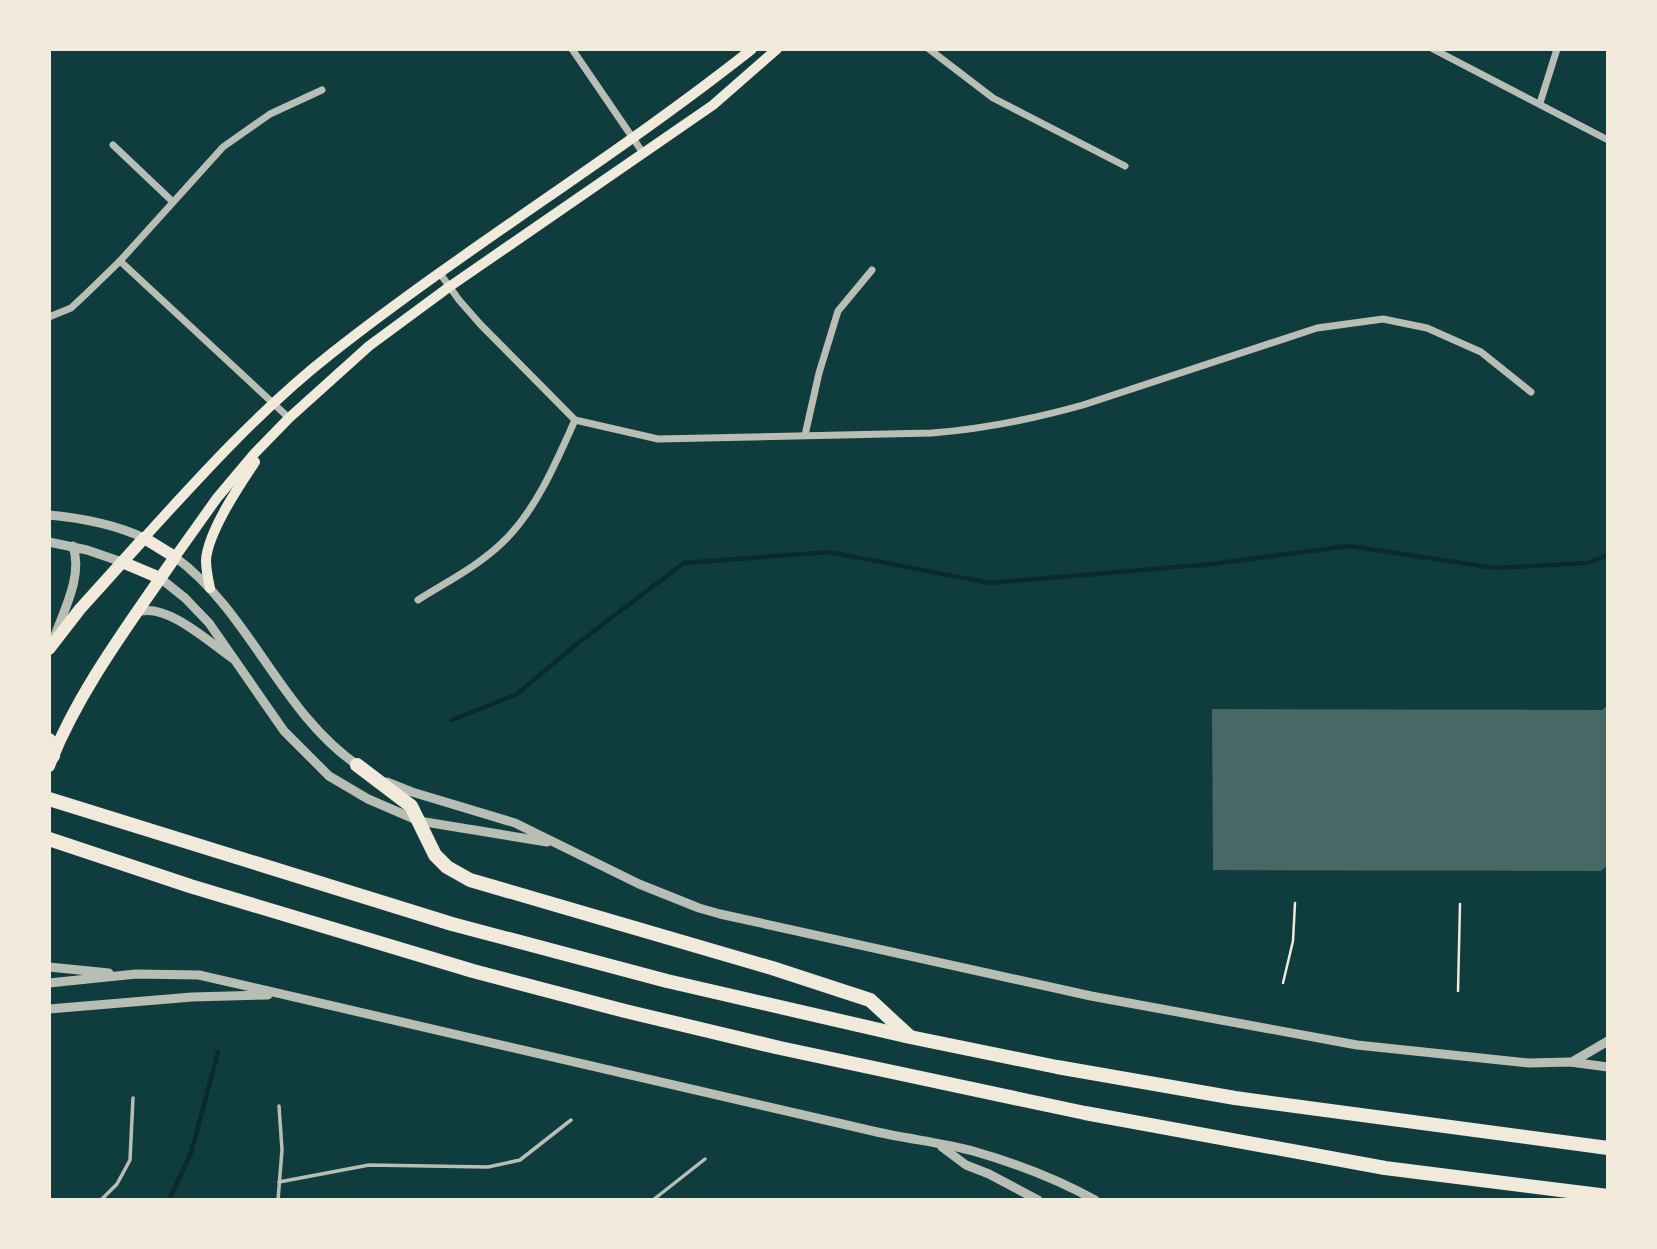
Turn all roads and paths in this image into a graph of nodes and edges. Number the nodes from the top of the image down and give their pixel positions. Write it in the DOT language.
graph roads {
  1 [pos="572,49"];
  2 [pos="752,49"];
  3 [pos="777,49"];
  4 [pos="929,49"];
  5 [pos="1433,49"];
  6 [pos="1557,49"];
  7 [pos="322,90"];
  8 [pos="1540,103"];
  9 [pos="633,136"];
  10 [pos="1608,140"];
  11 [pos="113,145"];
  12 [pos="643,152"];
  13 [pos="1125,166"];
  14 [pos="173,201"];
  15 [pos="120,261"];
  16 [pos="872,270"];
  17 [pos="439,272"];
  18 [pos="449,287"];
  19 [pos="49,317"];
  20 [pos="1531,392"];
  21 [pos="273,405"];
  22 [pos="289,418"];
  23 [pos="576,420"];
  24 [pos="274,433"];
  25 [pos="805,435"];
  26 [pos="49,514"];
  27 [pos="144,538"];
  28 [pos="49,542"];
  29 [pos="73,546"];
  30 [pos="175,557"];
  31 [pos="122,562"];
  32 [pos="160,578"];
  33 [pos="210,588"];
  34 [pos="418,600"];
  35 [pos="138,612"];
  36 [pos="50,647"];
  37 [pos="239,663"];
  38 [pos="49,740"];
  39 [pos="51,761"];
  40 [pos="357,765"];
  41 [pos="49,799"];
  42 [pos="419,821"];
  43 [pos="49,839"];
  44 [pos="555,844"];
  45 [pos="1295,903"];
  46 [pos="1460,904"];
  47 [pos="49,967"];
  48 [pos="136,974"];
  49 [pos="49,983"];
  50 [pos="1283,984"];
  51 [pos="1458,991"];
  52 [pos="280,995"];
  53 [pos="49,1009"];
  54 [pos="910,1037"];
  55 [pos="1608,1041"];
  56 [pos="1570,1062"];
  57 [pos="1608,1067"];
  58 [pos="133,1098"];
  59 [pos="279,1106"];
  60 [pos="571,1120"];
  61 [pos="941,1146"];
  62 [pos="1608,1148"];
  63 [pos="705,1159"];
  64 [pos="279,1182"];
  65 [pos="1608,1196"];
  66 [pos="101,1200"];
  67 [pos="278,1200"];
  68 [pos="653,1200"];
  69 [pos="1038,1200"];
  70 [pos="1095,1200"];
  1 -- 9 [label="street"];
  2 -- 9 [label="main road"];
  3 -- 12 [label="main road"];
  4 -- 13 [label="street"];
  5 -- 8 [label="street"];
  6 -- 8 [label="street"];
  7 -- 14 [label="street"];
  8 -- 10 [label="street"];
  9 -- 12 [label="street"];
  9 -- 17 [label="main road"];
  11 -- 14 [label="street"];
  12 -- 18 [label="main road"];
  14 -- 15 [label="street"];
  15 -- 19 [label="street"];
  15 -- 21 [label="street"];
  16 -- 25 [label="street"];
  17 -- 18 [label="street"];
  17 -- 21 [label="main road"];
  18 -- 22 [label="main road"];
  18 -- 23 [label="street"];
  20 -- 25 [label="street"];
  21 -- 22 [label="street"];
  21 -- 27 [label="main road"];
  22 -- 24 [label="main road"];
  23 -- 25 [label="street"];
  23 -- 34 [label="street"];
  24 -- 30 [label="main road"];
  24 -- 33 [label="main road"];
  26 -- 27 [label="street"];
  27 -- 30 [label="main road"];
  27 -- 31 [label="main road"];
  28 -- 29 [label="street"];
  29 -- 31 [label="street"];
  29 -- 36 [label="street"];
  30 -- 32 [label="main road"];
  30 -- 33 [label="street"];
  31 -- 32 [label="main road"];
  31 -- 36 [label="main road"];
  32 -- 35 [label="main road"];
  32 -- 37 [label="street"];
  33 -- 40 [label="street"];
  35 -- 37 [label="street"];
  35 -- 39 [label="main road"];
  37 -- 42 [label="street"];
  38 -- 39 [label="highway"];
  40 -- 42 [label="highway"];
  40 -- 44 [label="street"];
  41 -- 54 [label="highway"];
  42 -- 44 [label="street"];
  42 -- 54 [label="highway"];
  43 -- 65 [label="highway"];
  44 -- 56 [label="street"];
  45 -- 50 [label="path"];
  46 -- 51 [label="path"];
  47 -- 48 [label="street"];
  48 -- 49 [label="street"];
  48 -- 52 [label="street"];
  52 -- 53 [label="street"];
  52 -- 61 [label="street"];
  54 -- 62 [label="highway"];
  55 -- 56 [label="street"];
  56 -- 57 [label="street"];
  58 -- 66 [label="lane"];
  59 -- 64 [label="lane"];
  60 -- 64 [label="lane"];
  61 -- 69 [label="street"];
  61 -- 70 [label="street"];
  63 -- 68 [label="lane"];
  64 -- 67 [label="lane"];
}
